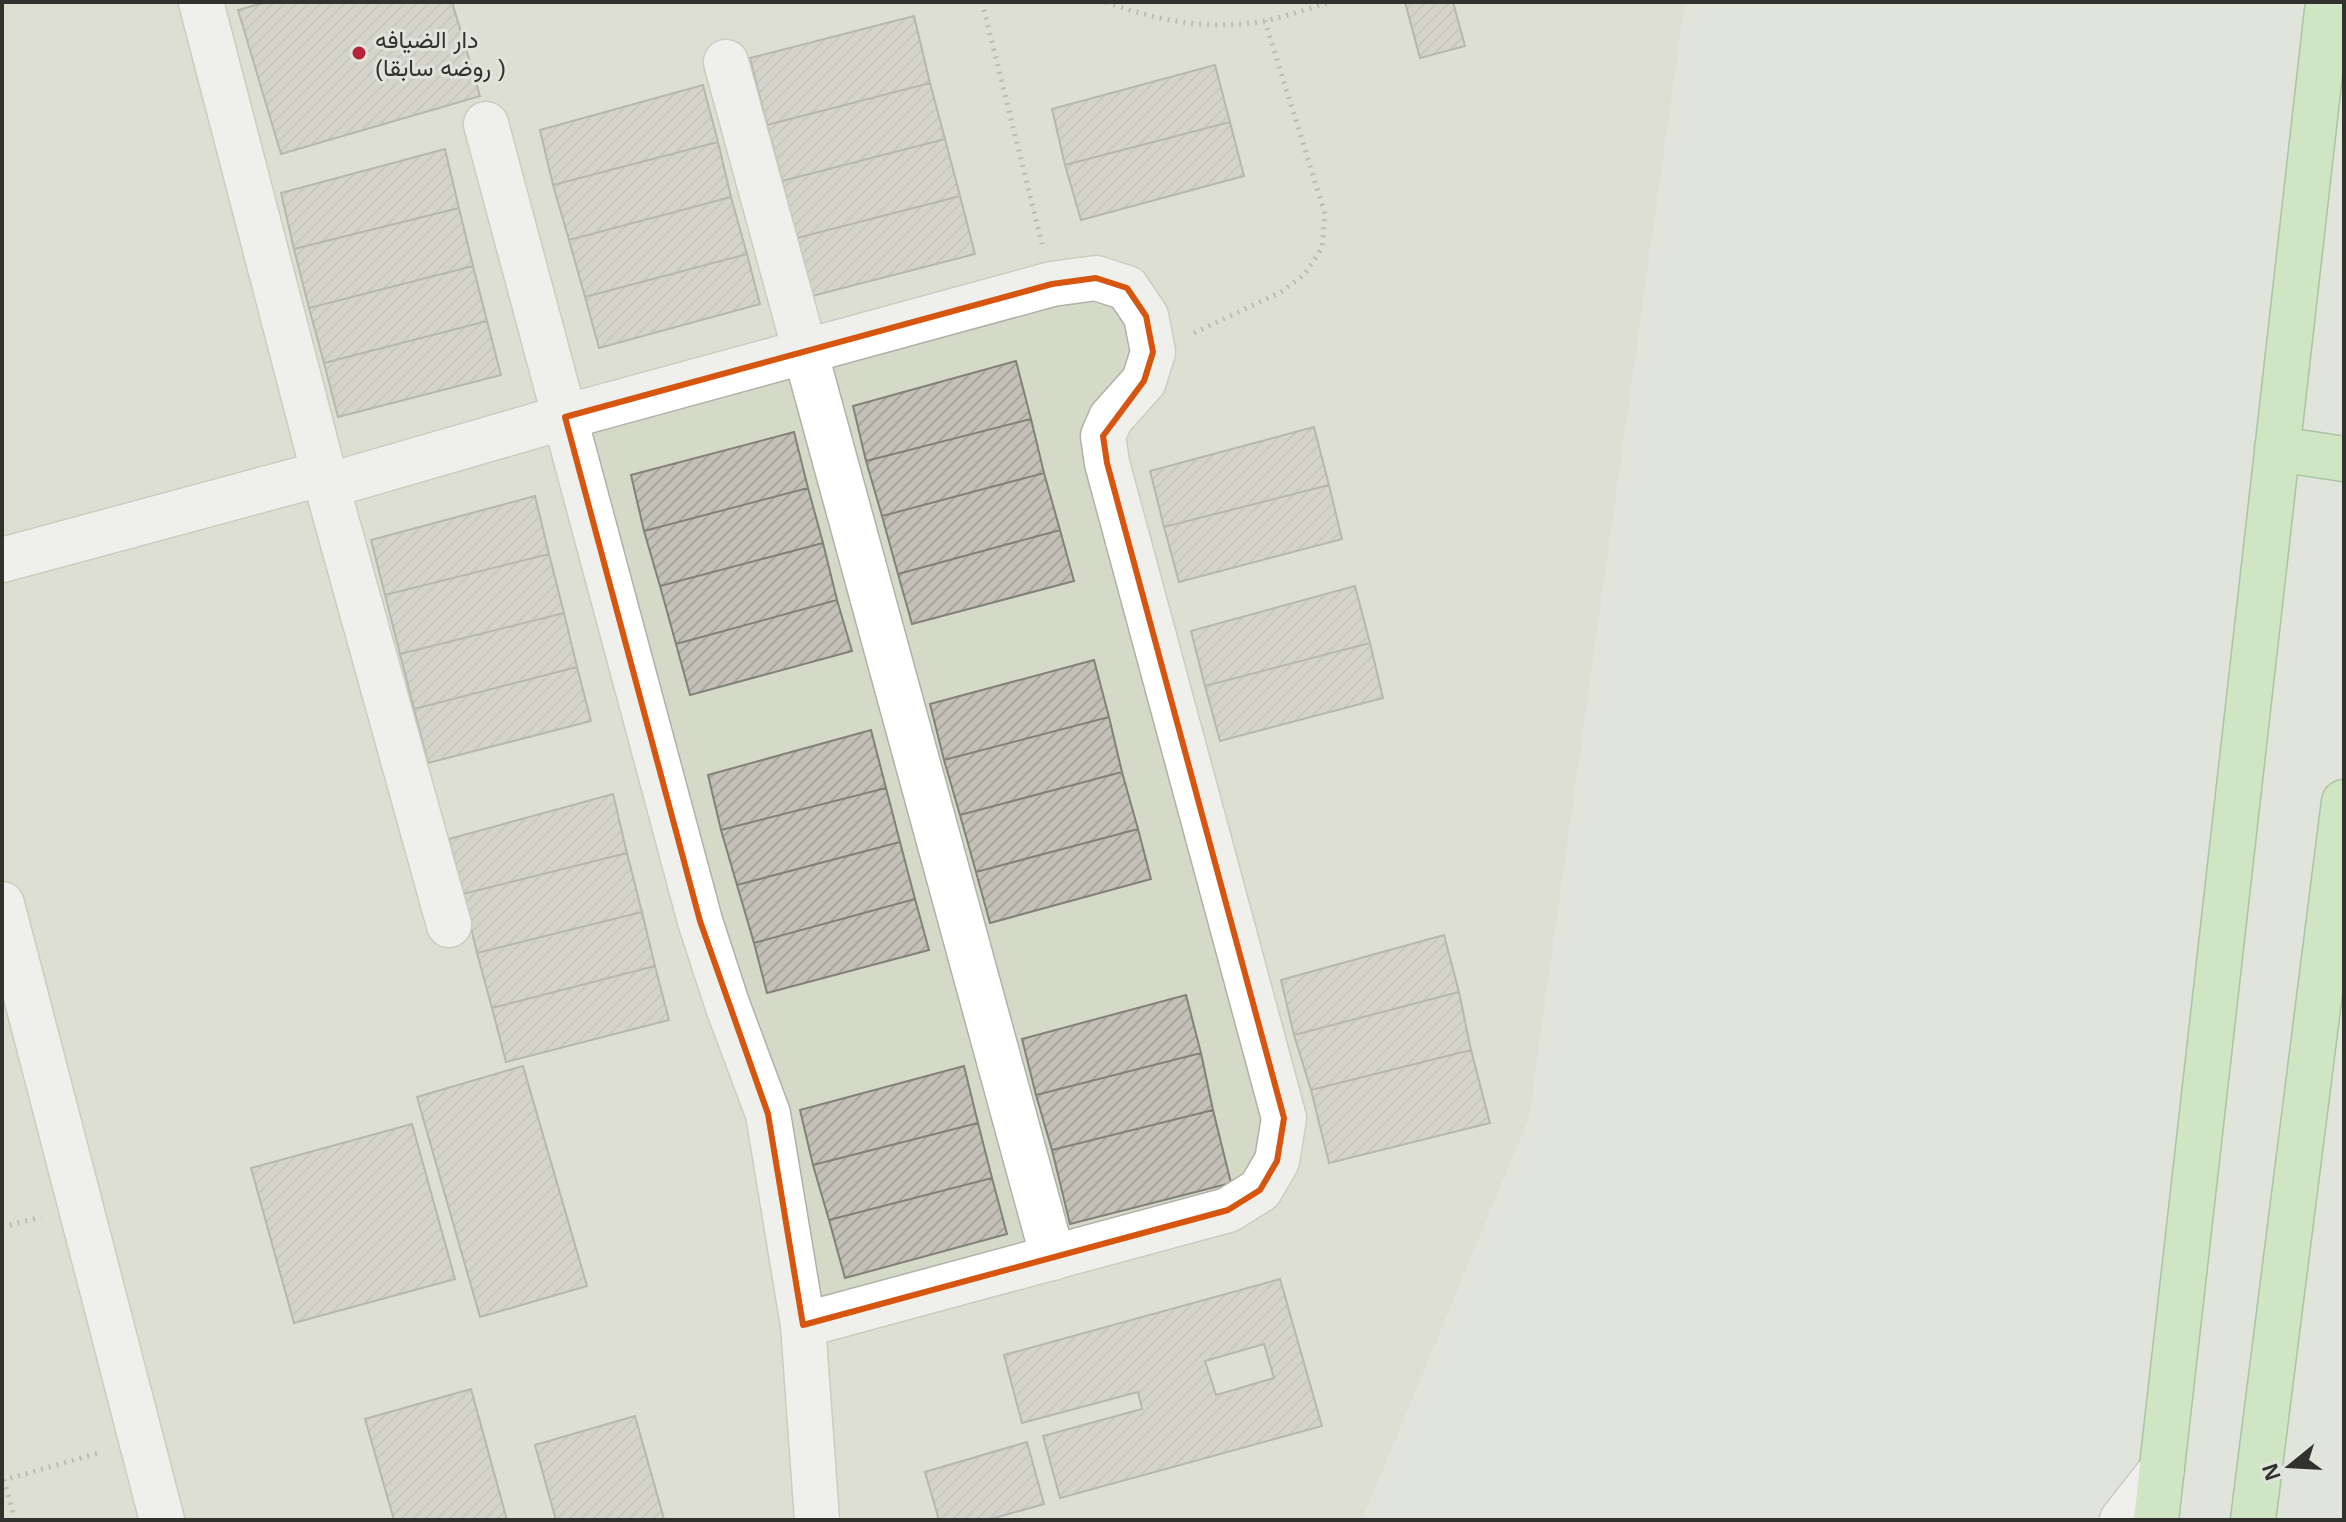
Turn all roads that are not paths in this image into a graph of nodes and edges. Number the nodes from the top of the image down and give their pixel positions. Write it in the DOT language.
graph roads {
  1 [pos="201,2"];
  2 [pos="2328,2"];
  3 [pos="726,62"];
  4 [pos="486,124"];
  5 [pos="804,352"];
  6 [pos="565,417"];
  7 [pos="2277,449"];
  8 [pos="2344,459"];
  9 [pos="326,480"];
  10 [pos="2,560"];
  11 [pos="2344,802"];
  12 [pos="2,904"];
  13 [pos="2338,905"];
  14 [pos="449,925"];
  15 [pos="1053,1258"];
  16 [pos="803,1325"];
  17 [pos="2162,1469"];
  18 [pos="2258,1511"];
  19 [pos="162,1520"];
  20 [pos="817,1520"];
  21 [pos="2122,1520"];
  22 [pos="2156,1520"];
  1 -- 9 [label="street"];
  2 -- 7 [label="main road"];
  3 -- 5 [label="street"];
  4 -- 6 [label="street"];
  5 -- 6 [label="street"];
  5 -- 15 [label="street"];
  5 -- 15 [label="street"];
  6 -- 9 [label="street"];
  6 -- 16 [label="street"];
  7 -- 8 [label="main road"];
  7 -- 17 [label="main road"];
  9 -- 10 [label="street"];
  9 -- 14 [label="street"];
  11 -- 13 [label="main road"];
  12 -- 19 [label="street"];
  13 -- 18 [label="main road"];
  15 -- 16 [label="street"];
  16 -- 20 [label="street"];
  17 -- 21 [label="street"];
  17 -- 22 [label="main road"];
}
